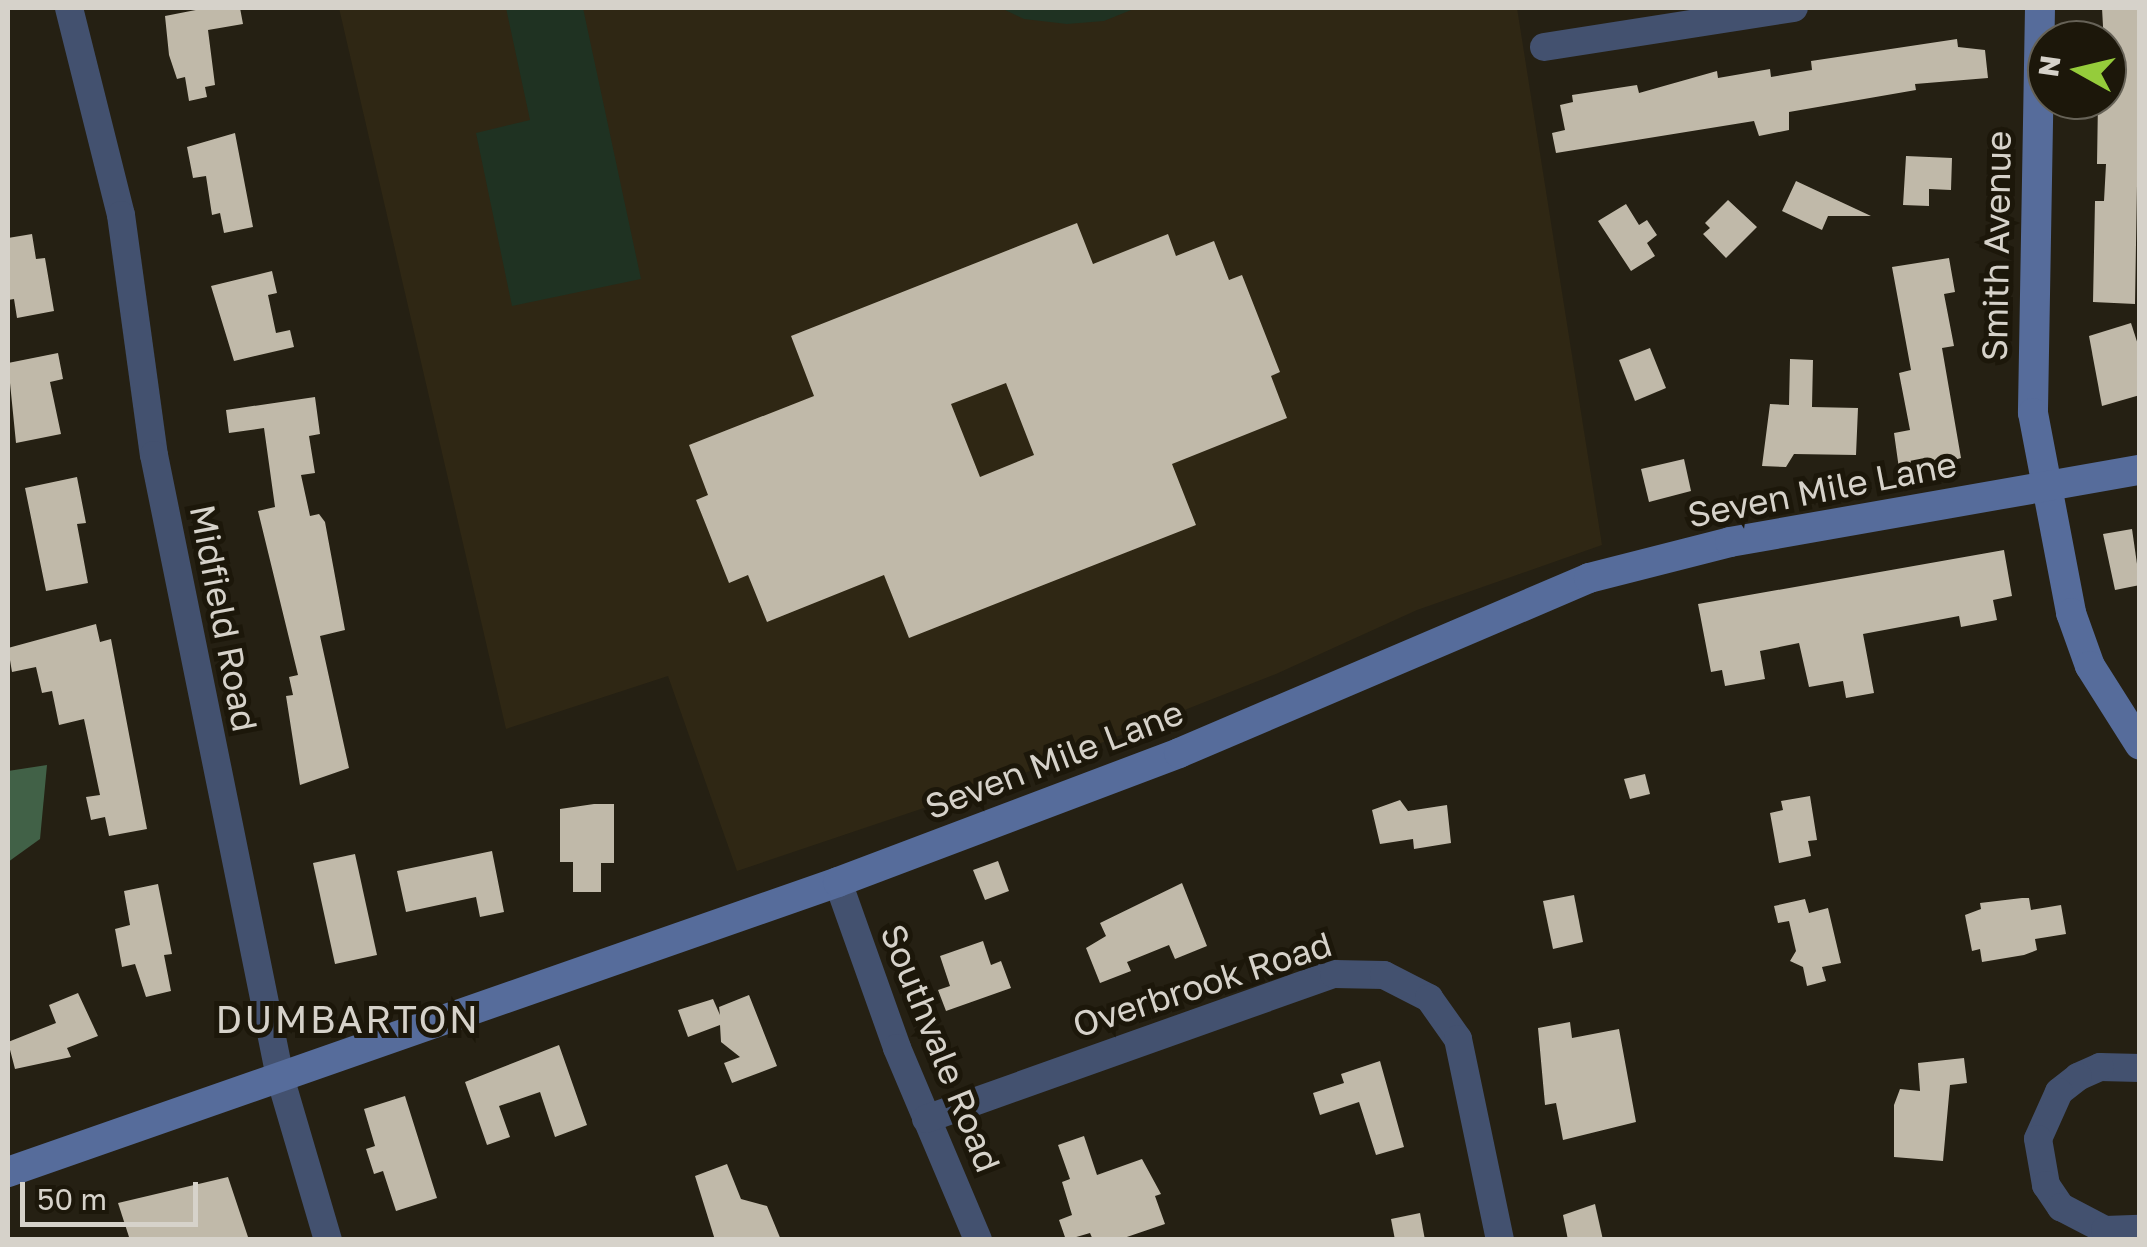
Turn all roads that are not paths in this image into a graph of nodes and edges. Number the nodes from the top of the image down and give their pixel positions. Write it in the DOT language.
graph roads {
  1 [pos="69,8"];
  2 [pos="1794,8"];
  3 [pos="2040,8"];
  4 [pos="1686,16"];
  5 [pos="1544,48"];
  6 [pos="2140,470"];
  7 [pos="2046,486"];
  8 [pos="2140,745"];
  9 [pos="838,882"];
  10 [pos="2140,1068"];
  11 [pos="280,1077"];
  12 [pos="926,1119"];
  13 [pos="8,1172"];
  14 [pos="2140,1229"];
  15 [pos="328,1240"];
  16 [pos="978,1240"];
  17 [pos="1500,1240"];
  1 -- 11 [label="street, Midfield Road"];
  2 -- 4 [label="street"];
  3 -- 7 [label="street, Smith Avenue"];
  4 -- 5 [label="street"];
  6 -- 7 [label="street, Seven Mile Lane"];
  7 -- 8 [label="street, Smith Avenue"];
  7 -- 9 [label="street, Seven Mile Lane"];
  9 -- 11 [label="street, Seven Mile Lane"];
  9 -- 12 [label="street, Southvale Road"];
  10 -- 14 [label="street"];
  11 -- 13 [label="street, Seven Mile Lane"];
  11 -- 15 [label="street, Midfield Road"];
  12 -- 16 [label="street, Southvale Road"];
  12 -- 17 [label="street, Overbrook Road"];
}
